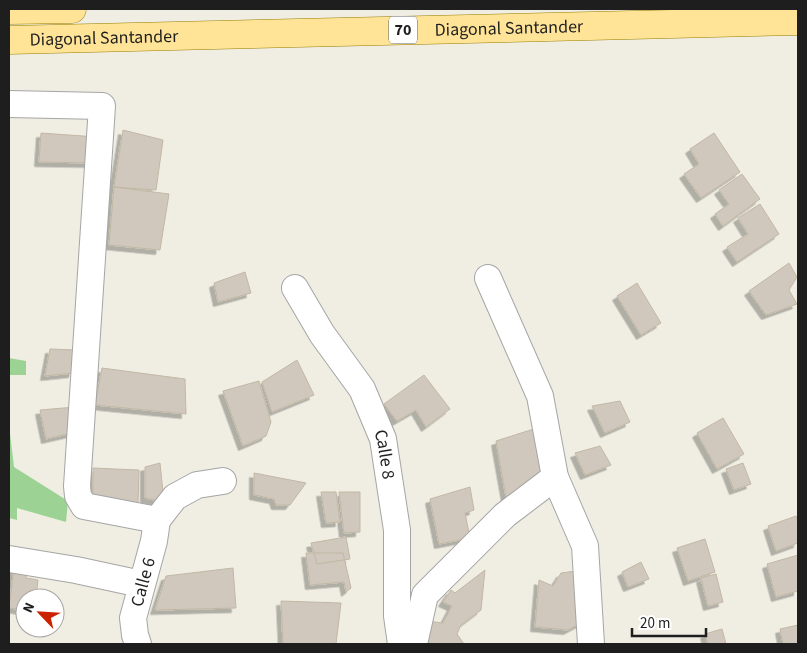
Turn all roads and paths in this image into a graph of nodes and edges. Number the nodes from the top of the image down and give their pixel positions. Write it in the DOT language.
graph roads {
  1 [pos="72,9"];
  2 [pos="9,10"];
  3 [pos="798,21"];
  4 [pos="9,40"];
  5 [pos="9,104"];
  6 [pos="488,278"];
  7 [pos="295,288"];
  8 [pos="555,477"];
  9 [pos="223,481"];
  10 [pos="157,520"];
  11 [pos="9,560"];
  12 [pos="141,584"];
  13 [pos="138,644"];
  14 [pos="401,644"];
  15 [pos="414,644"];
  16 [pos="591,644"];
  1 -- 2 [label="main road, Diagonal Santander"];
  3 -- 4 [label="main road, Diagonal Santander / 70"];
  5 -- 10 [label="street"];
  6 -- 8 [label="street"];
  7 -- 14 [label="street, Calle 8"];
  8 -- 15 [label="street"];
  8 -- 16 [label="street"];
  9 -- 10 [label="street"];
  10 -- 12 [label="street, Calle 6"];
  11 -- 12 [label="street"];
  12 -- 13 [label="street, Calle 6"];
}
